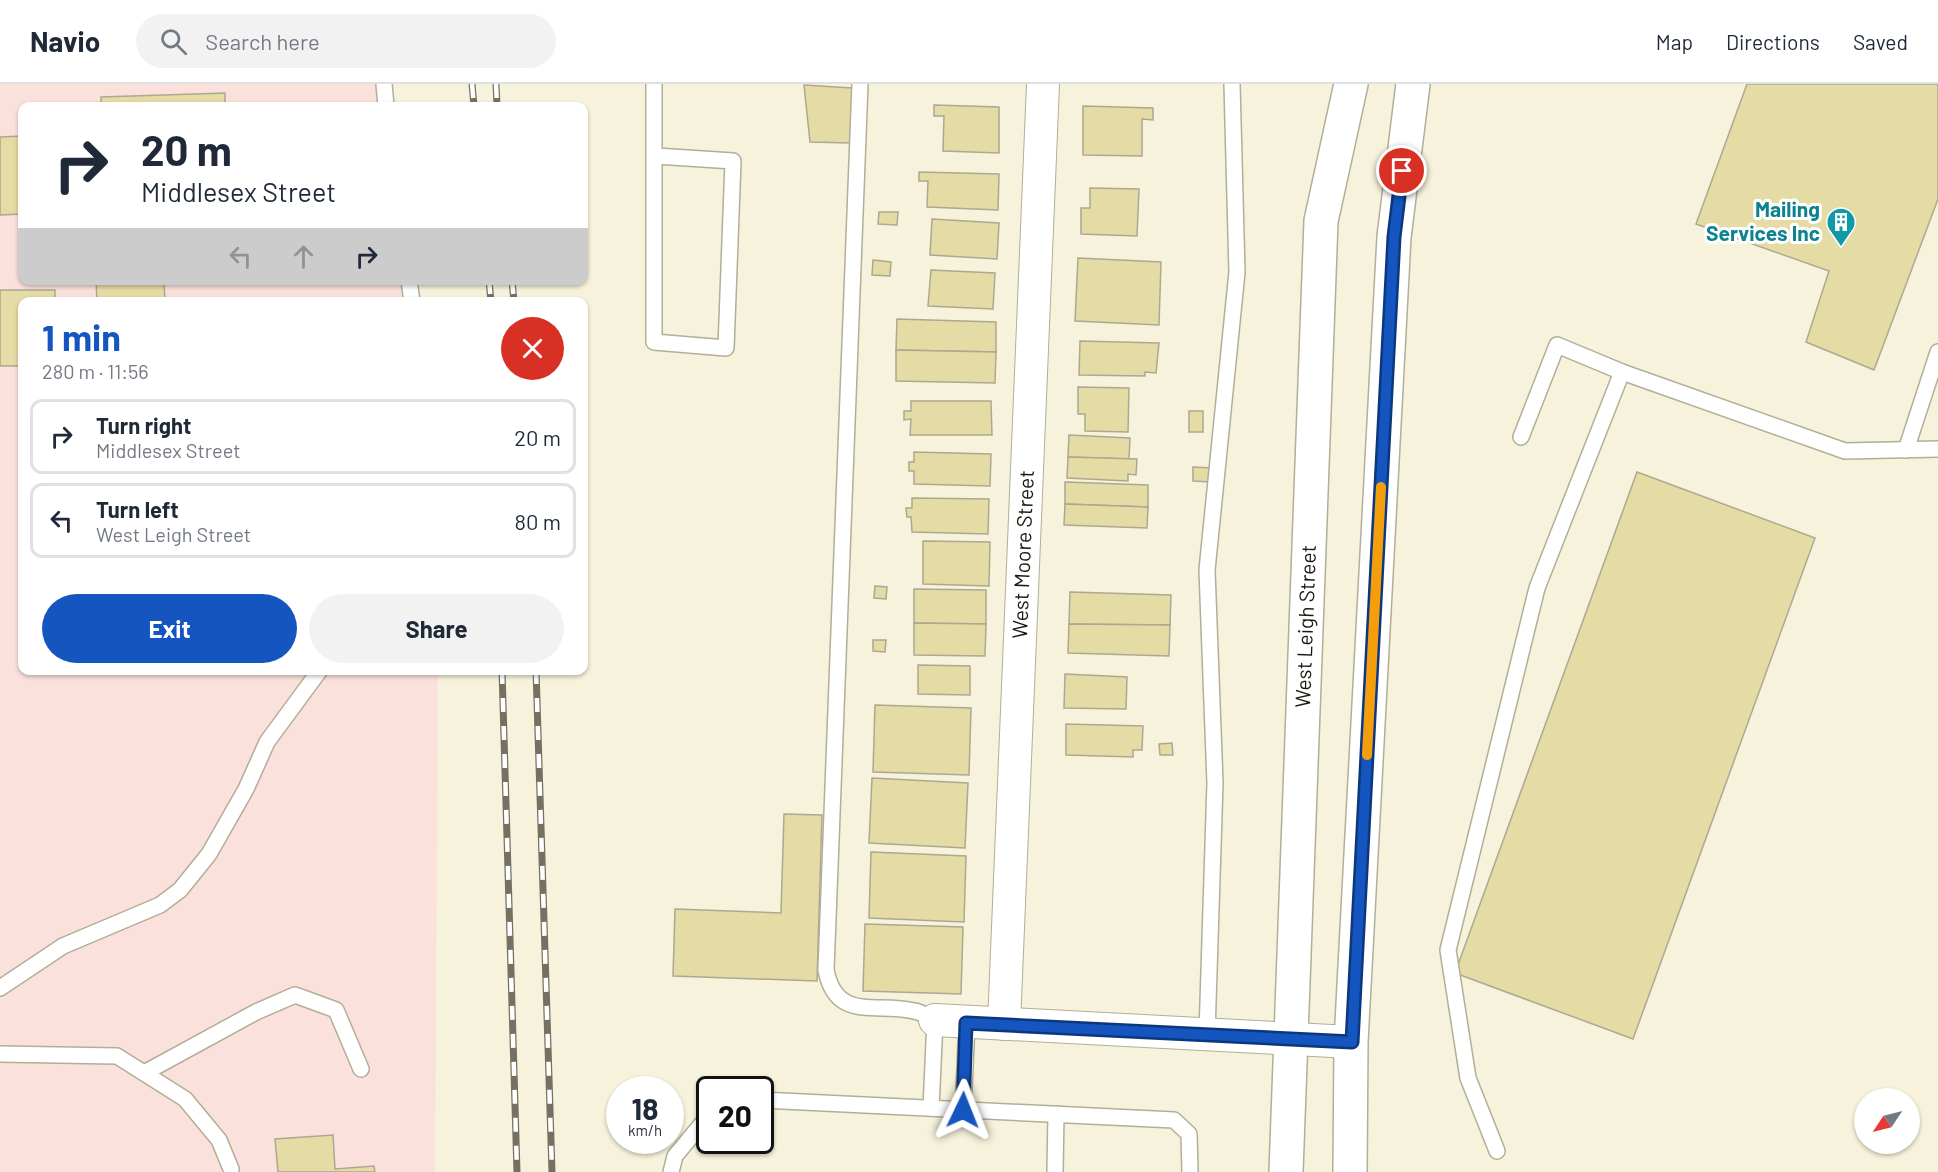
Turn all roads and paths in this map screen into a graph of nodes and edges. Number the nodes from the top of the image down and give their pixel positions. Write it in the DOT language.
graph roads {
  1 [pos="384,84"];
  2 [pos="654,84"];
  3 [pos="860,84"];
  4 [pos="1042,84"];
  5 [pos="1232,84"];
  6 [pos="1351,84"];
  7 [pos="1413,84"];
  8 [pos="386,102"];
  9 [pos="656,156"];
  10 [pos="1938,352"];
  11 [pos="1622,372"];
  12 [pos="1521,437"];
  13 [pos="1938,449"];
  14 [pos="1906,450"];
  15 [pos="316,675"];
  16 [pos="0,988"];
  17 [pos="936,1020"];
  18 [pos="966,1023"];
  19 [pos="1004,1024"];
  20 [pos="1207,1034"];
  21 [pos="1289,1039"];
  22 [pos="1352,1042"];
  23 [pos="0,1054"];
  24 [pos="361,1069"];
  25 [pos="147,1072"];
  26 [pos="774,1101"];
  27 [pos="931,1108"];
  28 [pos="963,1110"];
  29 [pos="1056,1114"];
  30 [pos="696,1131"];
  31 [pos="1497,1151"];
  32 [pos="231,1169"];
  33 [pos="670,1172"];
  34 [pos="1055,1172"];
  35 [pos="1190,1172"];
  36 [pos="1286,1172"];
  37 [pos="1350,1172"];
  1 -- 8 [label="lane"];
  2 -- 9 [label="lane"];
  3 -- 17 [label="lane"];
  4 -- 19 [label="street, West Moore Street"];
  5 -- 20 [label="lane"];
  6 -- 21 [label="street, West Leigh Street"];
  7 -- 22 [label="street"];
  9 -- 9 [label="lane"];
  10 -- 14 [label="lane"];
  11 -- 12 [label="lane"];
  11 -- 14 [label="lane"];
  11 -- 31 [label="lane"];
  13 -- 14 [label="lane"];
  15 -- 16 [label="lane"];
  17 -- 18 [label="street"];
  17 -- 27 [label="lane"];
  18 -- 19 [label="street"];
  18 -- 28 [label="lane"];
  19 -- 20 [label="street"];
  20 -- 21 [label="street"];
  21 -- 22 [label="street"];
  21 -- 36 [label="street, West Leigh Street"];
  22 -- 37 [label="street"];
  23 -- 25 [label="lane"];
  24 -- 25 [label="lane"];
  25 -- 32 [label="lane"];
  26 -- 27 [label="lane"];
  27 -- 28 [label="lane"];
  28 -- 29 [label="lane"];
  29 -- 34 [label="lane"];
  29 -- 35 [label="lane"];
  30 -- 33 [label="lane"];
}
